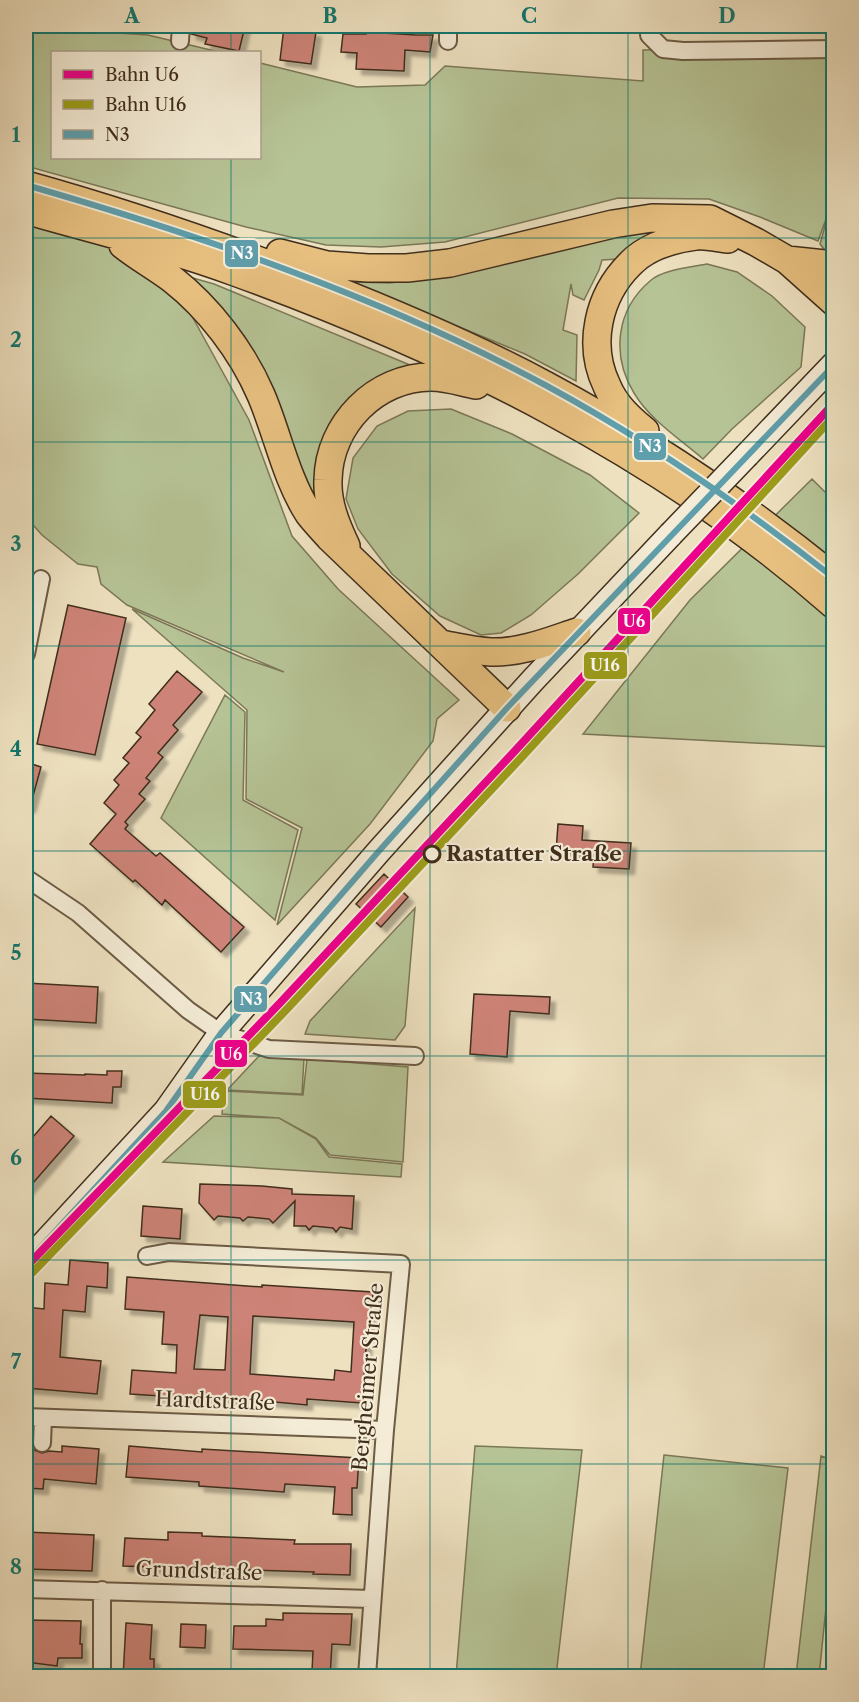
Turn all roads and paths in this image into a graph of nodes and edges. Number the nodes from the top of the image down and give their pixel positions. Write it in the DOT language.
graph roads {
  1 [pos="649,26"];
  2 [pos="834,49"];
  3 [pos="26,185"];
  4 [pos="26,210"];
  5 [pos="108,233"];
  6 [pos="756,242"];
  7 [pos="234,251"];
  8 [pos="786,260"];
  9 [pos="834,265"];
  10 [pos="834,302"];
  11 [pos="834,364"];
  12 [pos="501,385"];
  13 [pos="665,455"];
  14 [pos="352,558"];
  15 [pos="834,578"];
  16 [pos="41,579"];
  17 [pos="834,605"];
  18 [pos="578,632"];
  19 [pos="441,644"];
  20 [pos="26,654"];
  21 [pos="507,708"];
  22 [pos="26,878"];
  23 [pos="221,1033"];
  24 [pos="415,1056"];
  25 [pos="147,1256"];
  26 [pos="26,1263"];
  27 [pos="26,1417"];
  28 [pos="43,1418"];
  29 [pos="385,1430"];
  30 [pos="42,1443"];
  31 [pos="26,1589"];
  32 [pos="102,1590"];
  33 [pos="371,1599"];
  34 [pos="102,1677"];
  35 [pos="367,1677"];
  1 -- 2 [label="street"];
  3 -- 7 [label="main road"];
  4 -- 5 [label="main road"];
  5 -- 12 [label="main road"];
  5 -- 14 [label="main road"];
  6 -- 7 [label="main road"];
  6 -- 8 [label="main road"];
  6 -- 13 [label="main road"];
  7 -- 13 [label="main road"];
  8 -- 9 [label="main road"];
  8 -- 10 [label="main road"];
  11 -- 18 [label="main road, bridge"];
  12 -- 14 [label="main road"];
  12 -- 17 [label="main road"];
  13 -- 15 [label="main road"];
  14 -- 19 [label="main road"];
  16 -- 20 [label="street"];
  18 -- 19 [label="main road"];
  18 -- 21 [label="main road"];
  19 -- 21 [label="main road"];
  21 -- 23 [label="main road"];
  22 -- 23 [label="street"];
  23 -- 24 [label="street"];
  23 -- 26 [label="main road"];
  25 -- 29 [label="street, Bergheimer Straße"];
  27 -- 28 [label="street, Hardtstraße"];
  28 -- 29 [label="street, Hardtstraße"];
  28 -- 30 [label="street"];
  29 -- 33 [label="street, Bergheimer Straße"];
  31 -- 32 [label="street, Grundstraße"];
  32 -- 33 [label="street, Grundstraße"];
  32 -- 34 [label="street"];
  33 -- 35 [label="street, Bergheimer Straße"];
}
